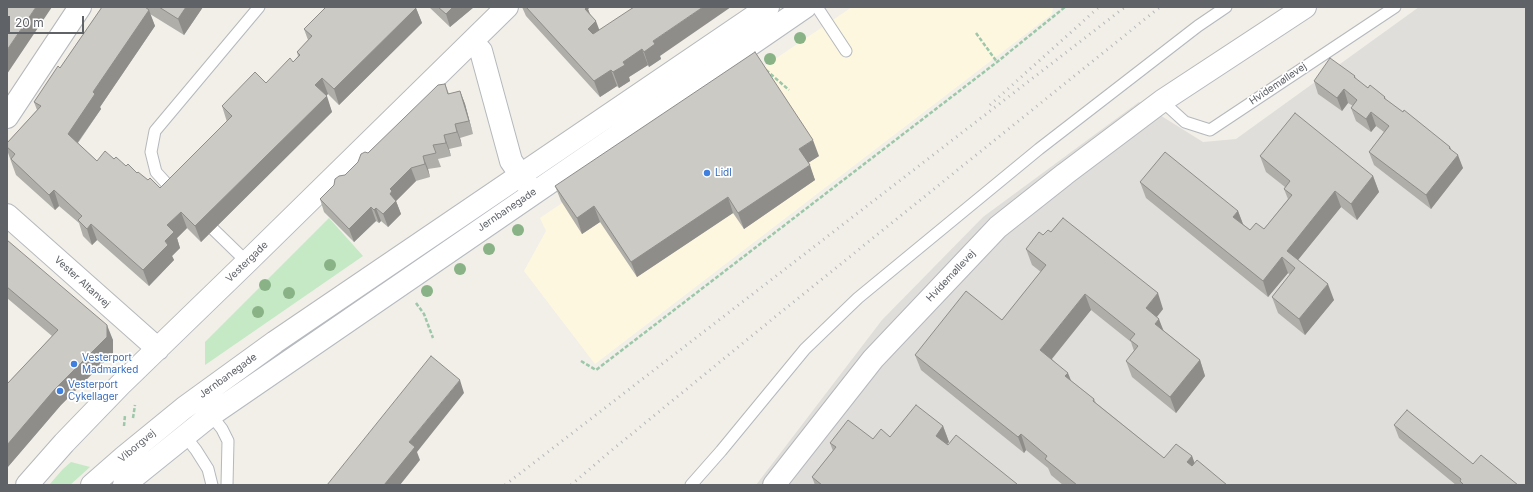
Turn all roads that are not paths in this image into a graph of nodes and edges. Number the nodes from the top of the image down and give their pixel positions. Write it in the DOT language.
graph roads {
  1 [pos="80,7"];
  2 [pos="259,7"];
  3 [pos="507,7"];
  4 [pos="768,7"];
  5 [pos="805,7"];
  6 [pos="817,7"];
  7 [pos="1226,7"];
  8 [pos="1305,7"];
  9 [pos="1395,7"];
  10 [pos="472,42"];
  11 [pos="846,51"];
  12 [pos="1162,101"];
  13 [pos="7,117"];
  14 [pos="527,184"];
  15 [pos="176,194"];
  16 [pos="7,215"];
  17 [pos="214,230"];
  18 [pos="247,262"];
  19 [pos="158,349"];
  20 [pos="184,408"];
  21 [pos="211,415"];
  22 [pos="184,436"];
  23 [pos="27,485"];
  24 [pos="92,485"];
  25 [pos="124,485"];
  26 [pos="212,485"];
  27 [pos="227,485"];
  28 [pos="691,485"];
  29 [pos="774,485"];
  1 -- 13 [label="street"];
  2 -- 15 [label="lane"];
  3 -- 10 [label="street, Vestergade"];
  4 -- 14 [label="street, Jernbanegade"];
  5 -- 14 [label="street, Jernbanegade"];
  6 -- 11 [label="lane"];
  7 -- 28 [label="lane"];
  8 -- 12 [label="street, Hvidemøllevej"];
  9 -- 12 [label="lane, Hvidemøllevej"];
  10 -- 14 [label="street"];
  10 -- 18 [label="street, Vestergade"];
  12 -- 29 [label="street, Hvidemøllevej"];
  14 -- 20 [label="street, Jernbanegade"];
  14 -- 21 [label="street, Jernbanegade"];
  16 -- 19 [label="street, Vester Altanvej"];
  17 -- 18 [label="lane"];
  18 -- 19 [label="street, Vestergade"];
  19 -- 23 [label="street, Vestergade"];
  20 -- 21 [label="lane"];
  20 -- 22 [label="lane"];
  20 -- 24 [label="street, Viborgvej"];
  21 -- 22 [label="street"];
  21 -- 27 [label="lane"];
  22 -- 25 [label="street"];
  22 -- 26 [label="lane"];
}
